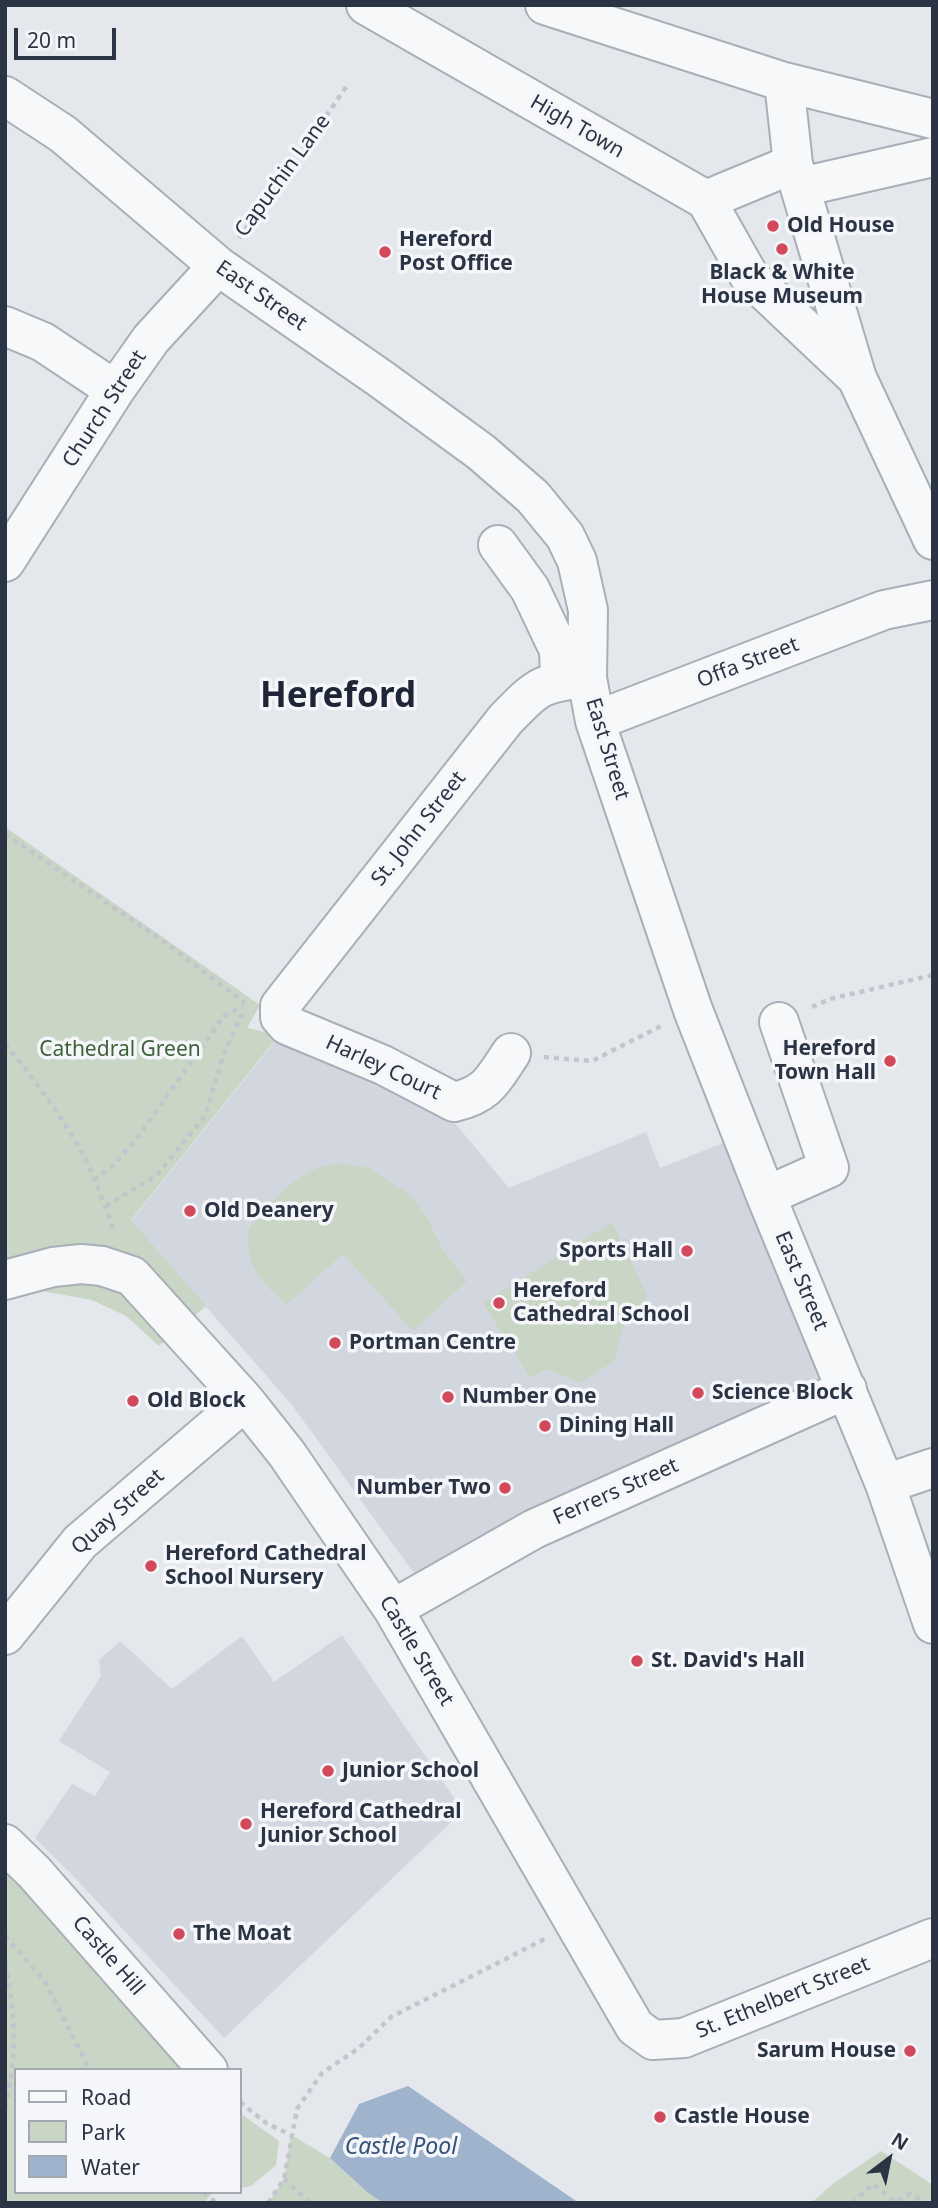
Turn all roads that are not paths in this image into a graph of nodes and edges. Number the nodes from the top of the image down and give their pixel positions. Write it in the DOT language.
graph roads {
  1 [pos="366,5"];
  2 [pos="545,5"];
  3 [pos="784,82"];
  4 [pos="5,96"];
  5 [pos="933,119"];
  6 [pos="933,157"];
  7 [pos="797,176"];
  8 [pos="706,200"];
  9 [pos="218,267"];
  10 [pos="5,326"];
  11 [pos="857,378"];
  12 [pos="116,390"];
  13 [pos="933,540"];
  14 [pos="498,545"];
  15 [pos="5,562"];
  16 [pos="917,603"];
  17 [pos="574,679"];
  18 [pos="595,721"];
  19 [pos="263,1011"];
  20 [pos="779,1022"];
  21 [pos="511,1053"];
  22 [pos="766,1196"];
  23 [pos="5,1280"];
  24 [pos="847,1389"];
  25 [pos="245,1401"];
  26 [pos="933,1468"];
  27 [pos="885,1484"];
  28 [pos="393,1609"];
  29 [pos="933,1624"];
  30 [pos="5,1635"];
  31 [pos="5,1844"];
  32 [pos="933,1938"];
  33 [pos="635,2027"];
  34 [pos="206,2068"];
  1 -- 8 [label="street, High Town"];
  2 -- 3 [label="street"];
  3 -- 5 [label="street"];
  3 -- 7 [label="street"];
  4 -- 9 [label="street, East Street"];
  6 -- 7 [label="street"];
  7 -- 8 [label="street"];
  7 -- 11 [label="street"];
  8 -- 11 [label="street"];
  9 -- 12 [label="street, Church Street"];
  9 -- 17 [label="street, East Street"];
  10 -- 12 [label="street"];
  11 -- 13 [label="street"];
  12 -- 15 [label="street, Church Street"];
  14 -- 17 [label="street"];
  16 -- 18 [label="street, Offa Street"];
  17 -- 18 [label="street, East Street"];
  17 -- 19 [label="street, St. John Street"];
  18 -- 22 [label="street, East Street"];
  19 -- 21 [label="street, Harley Court"];
  20 -- 22 [label="street"];
  22 -- 24 [label="street, East Street"];
  23 -- 25 [label="street, Castle Street"];
  24 -- 27 [label="street, East Street"];
  24 -- 28 [label="street, Ferrers Street"];
  25 -- 28 [label="street, Castle Street"];
  25 -- 30 [label="street, Quay Street"];
  26 -- 27 [label="street"];
  27 -- 29 [label="street, East Street"];
  28 -- 33 [label="street, Castle Street"];
  31 -- 34 [label="street, Castle Hill"];
  32 -- 33 [label="street, St. Ethelbert Street"];
}
